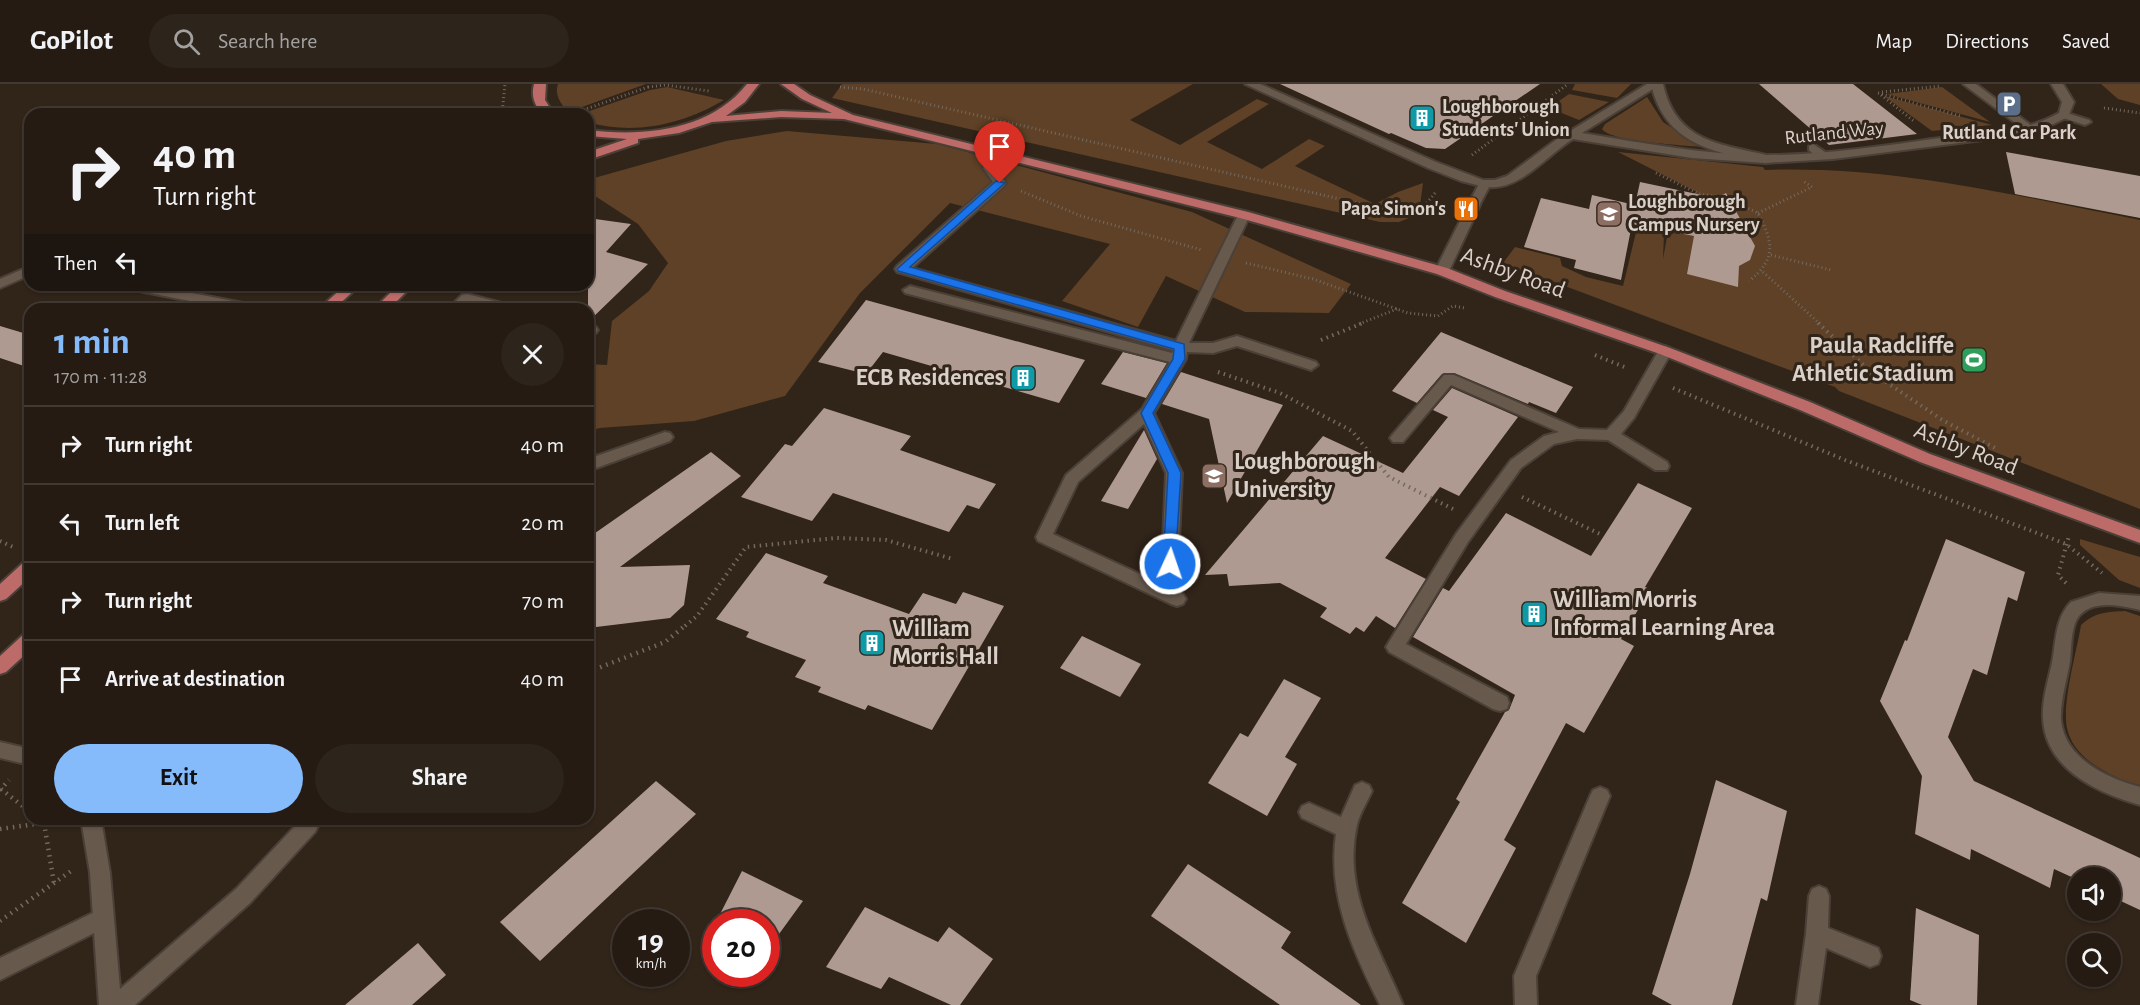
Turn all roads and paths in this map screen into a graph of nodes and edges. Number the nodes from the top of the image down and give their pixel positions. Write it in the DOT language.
graph roads {
  1 [pos="505,84"];
  2 [pos="654,84"];
  3 [pos="753,84"];
  4 [pos="787,84"];
  5 [pos="1251,84"];
  6 [pos="1568,84"];
  7 [pos="1656,84"];
  8 [pos="1969,84"];
  9 [pos="2057,84"];
  10 [pos="832,86"];
  11 [pos="1941,86"];
  12 [pos="648,87"];
  13 [pos="537,89"];
  14 [pos="699,90"];
  15 [pos="1878,93"];
  16 [pos="503,108"];
  17 [pos="530,108"];
  18 [pos="543,108"];
  19 [pos="589,108"];
  20 [pos="2064,115"];
  21 [pos="1964,116"];
  22 [pos="849,117"];
  23 [pos="2085,122"];
  24 [pos="699,123"];
  25 [pos="2030,129"];
  26 [pos="661,133"];
  27 [pos="594,134"];
  28 [pos="1571,135"];
  29 [pos="1940,142"];
  30 [pos="594,154"];
  31 [pos="1000,154"];
  32 [pos="1767,159"];
  33 [pos="1432,165"];
  34 [pos="1485,183"];
  35 [pos="1699,194"];
  36 [pos="1474,205"];
  37 [pos="1424,206"];
  38 [pos="1758,213"];
  39 [pos="1244,215"];
  40 [pos="1770,255"];
  41 [pos="1831,270"];
  42 [pos="1442,271"];
  43 [pos="1763,272"];
  44 [pos="24,273"];
  45 [pos="1749,281"];
  46 [pos="0,284"];
  47 [pos="910,290"];
  48 [pos="160,291"];
  49 [pos="346,291"];
  50 [pos="400,291"];
  51 [pos="222,303"];
  52 [pos="333,303"];
  53 [pos="387,303"];
  54 [pos="462,303"];
  55 [pos="486,303"];
  56 [pos="1398,309"];
  57 [pos="1320,340"];
  58 [pos="1588,351"];
  59 [pos="1665,351"];
  60 [pos="1179,353"];
  61 [pos="1311,365"];
  62 [pos="1651,379"];
  63 [pos="1147,413"];
  64 [pos="1577,434"];
  65 [pos="1611,435"];
  66 [pos="665,437"];
  67 [pos="1398,438"];
  68 [pos="1997,448"];
  69 [pos="594,463"];
  70 [pos="1662,466"];
  71 [pos="1500,486"];
  72 [pos="1475,520"];
  73 [pos="2070,532"];
  74 [pos="1600,534"];
  75 [pos="2140,537"];
  76 [pos="0,541"];
  77 [pos="2066,544"];
  78 [pos="16,549"];
  79 [pos="953,559"];
  80 [pos="1170,564"];
  81 [pos="24,572"];
  82 [pos="0,594"];
  83 [pos="1177,598"];
  84 [pos="2131,601"];
  85 [pos="2088,602"];
  86 [pos="24,645"];
  87 [pos="0,667"];
  88 [pos="594,670"];
  89 [pos="1500,703"];
  90 [pos="0,750"];
  91 [pos="24,756"];
  92 [pos="1,789"];
  93 [pos="1362,791"];
  94 [pos="1600,796"];
  95 [pos="2140,796"];
  96 [pos="24,807"];
  97 [pos="1309,812"];
  98 [pos="24,824"];
  99 [pos="43,825"];
  100 [pos="92,825"];
  101 [pos="306,825"];
  102 [pos="0,829"];
  103 [pos="1347,829"];
  104 [pos="96,854"];
  105 [pos="54,883"];
  106 [pos="1818,896"];
  107 [pos="103,918"];
  108 [pos="0,921"];
  109 [pos="1817,934"];
  110 [pos="1870,956"];
  111 [pos="0,969"];
  112 [pos="110,1005"];
  113 [pos="118,1005"];
  114 [pos="1392,1005"];
  115 [pos="1526,1005"];
  116 [pos="1807,1005"];
  1 -- 16 [label="path"];
  2 -- 12 [label="path"];
  3 -- 24 [label="main road"];
  4 -- 22 [label="main road, Ashby Road"];
  5 -- 33 [label="street"];
  6 -- 33 [label="path"];
  7 -- 28 [label="street"];
  7 -- 32 [label="street"];
  8 -- 25 [label="street"];
  9 -- 20 [label="street"];
  10 -- 37 [label="path"];
  11 -- 15 [label="path"];
  12 -- 14 [label="path"];
  12 -- 19 [label="path"];
  13 -- 17 [label="main road"];
  13 -- 18 [label="main road"];
  15 -- 21 [label="path"];
  15 -- 29 [label="path"];
  20 -- 23 [label="street"];
  20 -- 25 [label="street, Rutland Way"];
  22 -- 24 [label="main road, Ashby Road"];
  22 -- 31 [label="main road, Ashby Road"];
  24 -- 26 [label="main road"];
  25 -- 29 [label="street, Rutland Way"];
  26 -- 27 [label="main road"];
  26 -- 30 [label="main road"];
  28 -- 32 [label="street, Rutland Way"];
  28 -- 34 [label="street"];
  29 -- 32 [label="street, Rutland Way"];
  31 -- 39 [label="main road, Ashby Road"];
  31 -- 60 [label="street"];
  32 -- 38 [label="path"];
  33 -- 34 [label="street"];
  33 -- 37 [label="path"];
  34 -- 36 [label="street"];
  35 -- 38 [label="path"];
  36 -- 37 [label="path"];
  36 -- 42 [label="street"];
  38 -- 40 [label="path"];
  39 -- 42 [label="main road, Ashby Road"];
  39 -- 60 [label="street"];
  40 -- 41 [label="path"];
  40 -- 43 [label="path"];
  42 -- 59 [label="main road, Ashby Road"];
  43 -- 45 [label="path"];
  43 -- 68 [label="path"];
  44 -- 46 [label="street"];
  47 -- 60 [label="street"];
  48 -- 51 [label="street"];
  49 -- 52 [label="main road"];
  50 -- 53 [label="main road"];
  54 -- 55 [label="street"];
  56 -- 57 [label="path"];
  58 -- 62 [label="path"];
  59 -- 62 [label="street"];
  59 -- 75 [label="main road, Ashby Road"];
  60 -- 61 [label="street"];
  60 -- 63 [label="street"];
  60 -- 72 [label="path"];
  62 -- 65 [label="street"];
  62 -- 77 [label="path"];
  63 -- 80 [label="street"];
  63 -- 83 [label="street"];
  64 -- 65 [label="street"];
  64 -- 67 [label="street"];
  64 -- 71 [label="street"];
  65 -- 70 [label="street"];
  66 -- 69 [label="street"];
  71 -- 72 [label="street"];
  71 -- 74 [label="path"];
  72 -- 89 [label="street"];
  73 -- 77 [label="path"];
  76 -- 78 [label="path"];
  77 -- 84 [label="path"];
  77 -- 85 [label="path"];
  79 -- 88 [label="path"];
  81 -- 82 [label="main road"];
  84 -- 85 [label="street"];
  85 -- 95 [label="street"];
  86 -- 87 [label="main road"];
  90 -- 91 [label="street"];
  92 -- 96 [label="path"];
  93 -- 103 [label="street"];
  94 -- 115 [label="street"];
  97 -- 103 [label="street"];
  98 -- 102 [label="path"];
  99 -- 105 [label="path"];
  100 -- 104 [label="street"];
  101 -- 113 [label="street"];
  103 -- 114 [label="street"];
  104 -- 105 [label="path"];
  104 -- 107 [label="street"];
  105 -- 108 [label="path"];
  106 -- 109 [label="street"];
  107 -- 111 [label="street"];
  107 -- 112 [label="street"];
  109 -- 110 [label="street"];
  109 -- 116 [label="street"];
}
